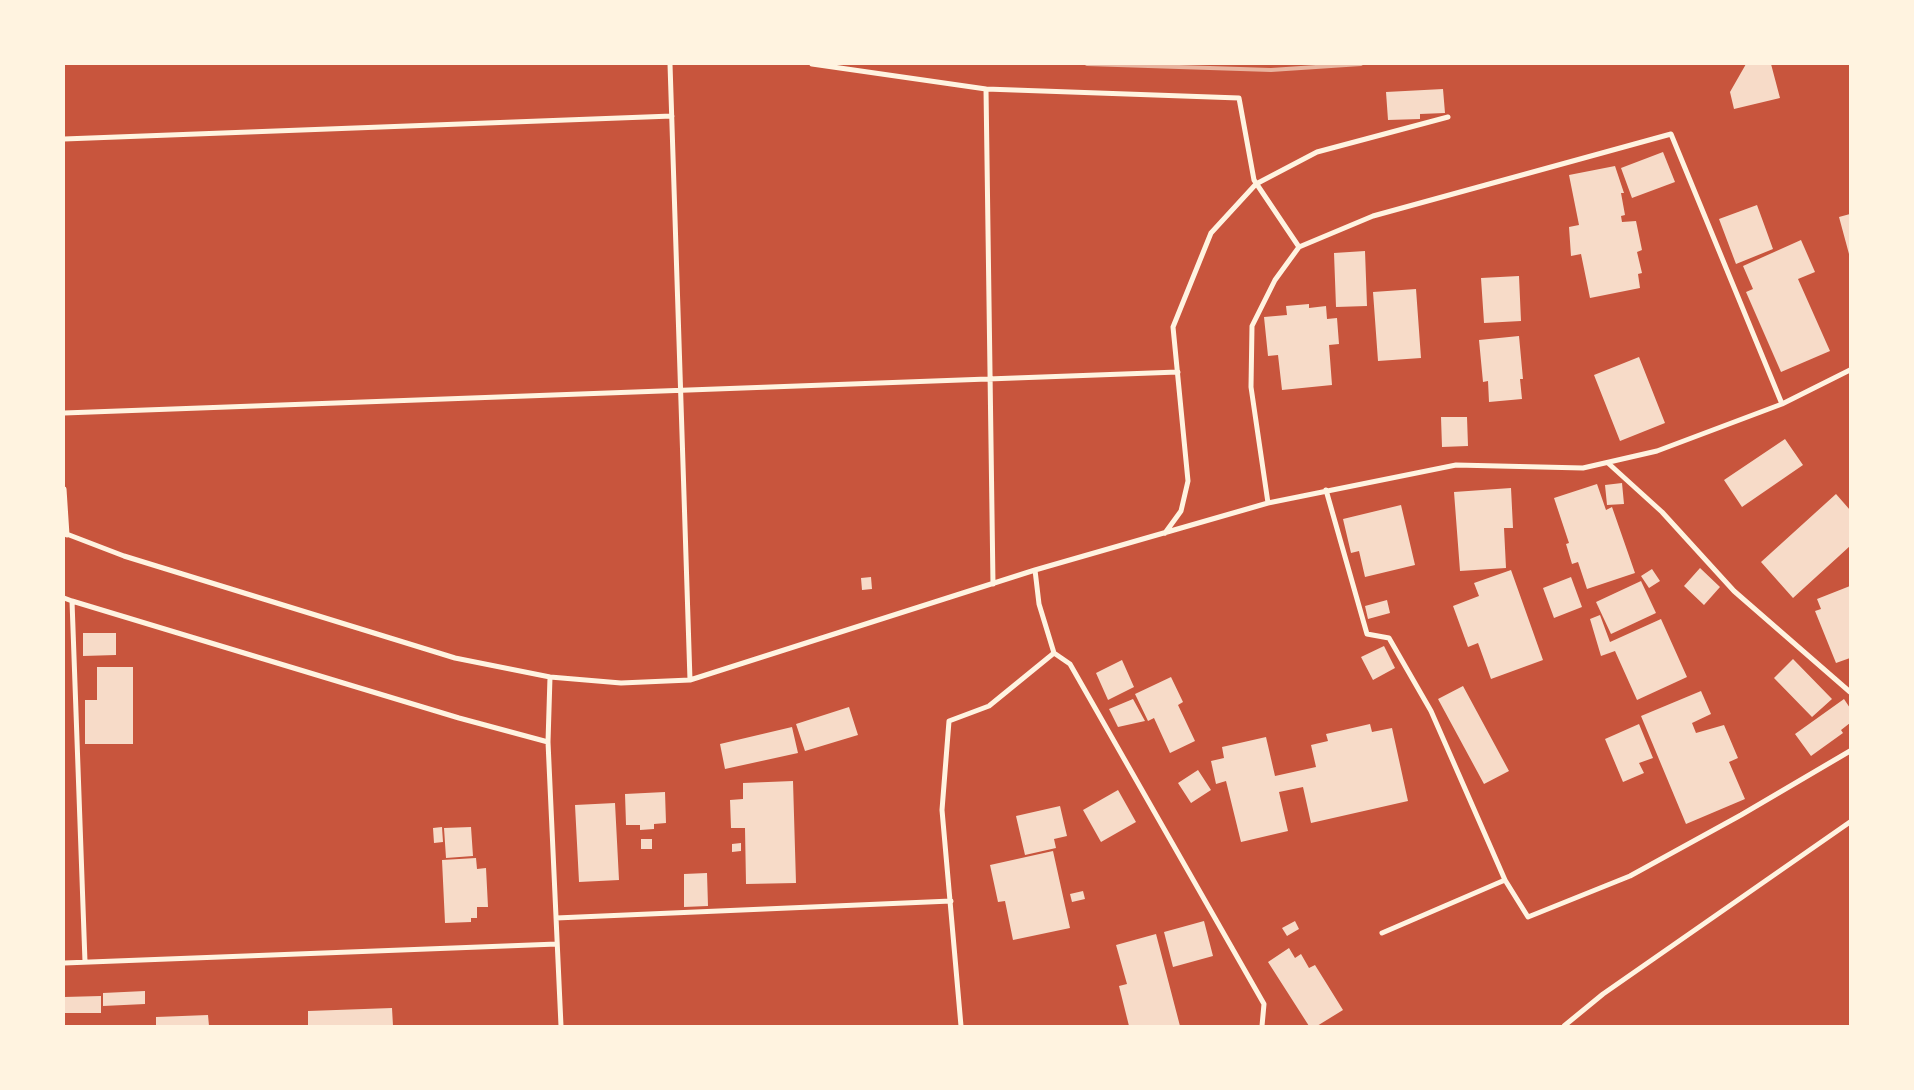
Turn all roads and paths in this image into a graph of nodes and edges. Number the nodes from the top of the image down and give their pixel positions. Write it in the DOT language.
graph roads {
  1 [pos="670,64"];
  2 [pos="812,64"];
  3 [pos="986,89"];
  4 [pos="672,116"];
  5 [pos="1448,117"];
  6 [pos="64,139"];
  7 [pos="1256,184"];
  8 [pos="1299,247"];
  9 [pos="1850,370"];
  10 [pos="1178,372"];
  11 [pos="991,379"];
  12 [pos="681,390"];
  13 [pos="1782,404"];
  14 [pos="64,413"];
  15 [pos="1608,463"];
  16 [pos="64,490"];
  17 [pos="1326,490"];
  18 [pos="1268,503"];
  19 [pos="1165,533"];
  20 [pos="65,534"];
  21 [pos="1035,570"];
  22 [pos="993,584"];
  23 [pos="64,598"];
  24 [pos="72,600"];
  25 [pos="1054,653"];
  26 [pos="550,677"];
  27 [pos="690,680"];
  28 [pos="1850,692"];
  29 [pos="548,742"];
  30 [pos="1850,751"];
  31 [pos="1850,822"];
  32 [pos="1505,880"];
  33 [pos="950,901"];
  34 [pos="556,918"];
  35 [pos="1382,933"];
  36 [pos="557,944"];
  37 [pos="85,962"];
  38 [pos="64,963"];
  39 [pos="561,1026"];
  40 [pos="961,1026"];
  41 [pos="1262,1026"];
  42 [pos="1564,1026"];
  1 -- 4 [label="street"];
  2 -- 3 [label="street"];
  3 -- 7 [label="street"];
  3 -- 11 [label="street"];
  4 -- 6 [label="street"];
  4 -- 12 [label="street"];
  5 -- 7 [label="street"];
  7 -- 8 [label="street"];
  7 -- 10 [label="street"];
  8 -- 13 [label="street"];
  8 -- 18 [label="street"];
  9 -- 13 [label="street"];
  10 -- 11 [label="street"];
  10 -- 19 [label="street"];
  11 -- 12 [label="street"];
  11 -- 22 [label="street"];
  12 -- 14 [label="street"];
  12 -- 27 [label="street"];
  13 -- 15 [label="street"];
  15 -- 17 [label="street"];
  15 -- 28 [label="street"];
  16 -- 20 [label="street"];
  17 -- 18 [label="street"];
  17 -- 32 [label="street"];
  18 -- 19 [label="street"];
  19 -- 21 [label="street"];
  20 -- 26 [label="street"];
  21 -- 22 [label="street"];
  21 -- 25 [label="street"];
  22 -- 27 [label="street"];
  23 -- 24 [label="street"];
  24 -- 29 [label="street"];
  24 -- 37 [label="street"];
  25 -- 33 [label="street"];
  25 -- 41 [label="street"];
  26 -- 27 [label="street"];
  26 -- 29 [label="street"];
  29 -- 34 [label="street"];
  30 -- 32 [label="street"];
  31 -- 42 [label="street"];
  32 -- 35 [label="street"];
  33 -- 34 [label="street"];
  33 -- 40 [label="street"];
  34 -- 36 [label="street"];
  36 -- 37 [label="street"];
  36 -- 39 [label="street"];
  37 -- 38 [label="street"];
}
